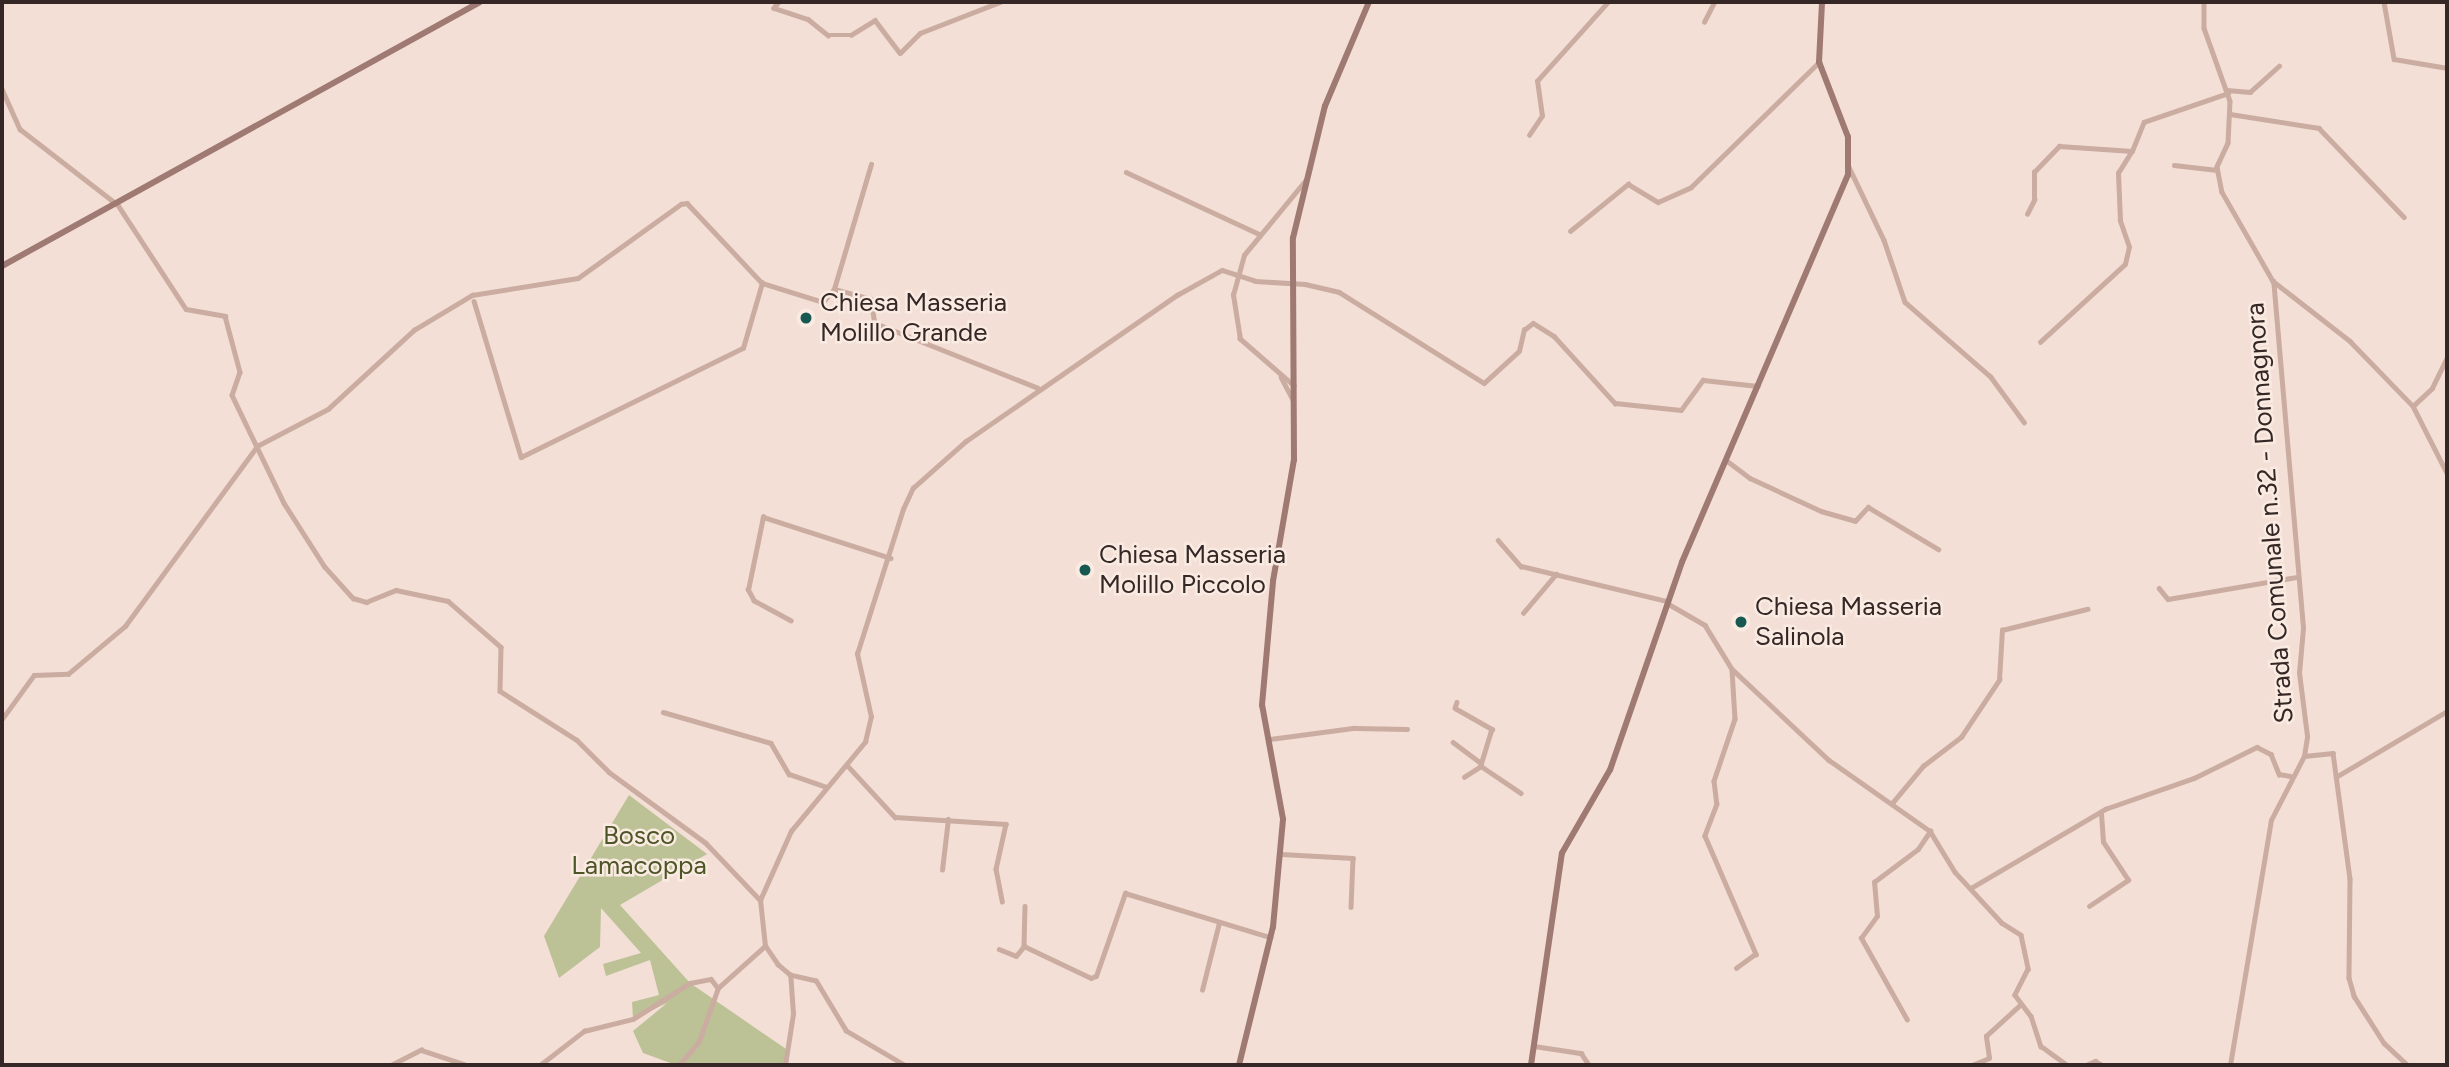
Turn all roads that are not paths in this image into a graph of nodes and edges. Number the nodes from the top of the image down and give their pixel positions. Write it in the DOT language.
graph roads {
  1 [pos="480,2"];
  2 [pos="779,2"];
  3 [pos="1000,2"];
  4 [pos="1369,2"];
  5 [pos="1608,2"];
  6 [pos="1714,2"];
  7 [pos="1822,2"];
  8 [pos="2204,2"];
  9 [pos="2384,2"];
  10 [pos="1704,22"];
  11 [pos="1819,62"];
  12 [pos="2279,66"];
  13 [pos="2447,68"];
  14 [pos="2,89"];
  15 [pos="2227,91"];
  16 [pos="2230,114"];
  17 [pos="1529,135"];
  18 [pos="2132,151"];
  19 [pos="872,164"];
  20 [pos="2174,165"];
  21 [pos="1849,167"];
  22 [pos="2217,170"];
  23 [pos="1126,172"];
  24 [pos="1305,181"];
  25 [pos="117,203"];
  26 [pos="1299,204"];
  27 [pos="1286,206"];
  28 [pos="2027,214"];
  29 [pos="2404,217"];
  30 [pos="1570,231"];
  31 [pos="1258,234"];
  32 [pos="2,266"];
  33 [pos="1236,271"];
  34 [pos="2273,281"];
  35 [pos="1295,282"];
  36 [pos="762,283"];
  37 [pos="834,289"];
  38 [pos="474,302"];
  39 [pos="2040,342"];
  40 [pos="2447,357"];
  41 [pos="1273,369"];
  42 [pos="1758,386"];
  43 [pos="1295,387"];
  44 [pos="1039,389"];
  45 [pos="1295,404"];
  46 [pos="2413,406"];
  47 [pos="2024,422"];
  48 [pos="257,446"];
  49 [pos="1726,460"];
  50 [pos="2447,472"];
  51 [pos="1498,540"];
  52 [pos="1938,549"];
  53 [pos="891,558"];
  54 [pos="1556,574"];
  55 [pos="2297,578"];
  56 [pos="2159,588"];
  57 [pos="1666,602"];
  58 [pos="2087,609"];
  59 [pos="1523,613"];
  60 [pos="791,621"];
  61 [pos="1732,669"];
  62 [pos="1457,702"];
  63 [pos="2447,711"];
  64 [pos="663,712"];
  65 [pos="2,719"];
  66 [pos="1407,729"];
  67 [pos="1270,740"];
  68 [pos="1452,742"];
  69 [pos="2304,756"];
  70 [pos="847,765"];
  71 [pos="1481,765"];
  72 [pos="2290,776"];
  73 [pos="1464,777"];
  74 [pos="2336,777"];
  75 [pos="827,787"];
  76 [pos="1521,793"];
  77 [pos="1893,802"];
  78 [pos="2102,811"];
  79 [pos="948,820"];
  80 [pos="1930,831"];
  81 [pos="1281,854"];
  82 [pos="942,870"];
  83 [pos="1971,888"];
  84 [pos="760,900"];
  85 [pos="1002,901"];
  86 [pos="1025,906"];
  87 [pos="2088,906"];
  88 [pos="1351,907"];
  89 [pos="1219,923"];
  90 [pos="1271,937"];
  91 [pos="765,946"];
  92 [pos="1024,946"];
  93 [pos="999,949"];
  94 [pos="1737,968"];
  95 [pos="790,975"];
  96 [pos="718,988"];
  97 [pos="1202,990"];
  98 [pos="2021,1004"];
  99 [pos="1906,1020"];
  100 [pos="1534,1046"];
  101 [pos="391,1065"];
  102 [pos="467,1065"];
  103 [pos="540,1065"];
  104 [pos="679,1065"];
  105 [pos="785,1065"];
  106 [pos="904,1065"];
  107 [pos="1239,1065"];
  108 [pos="1531,1065"];
  109 [pos="1589,1065"];
  110 [pos="1972,1065"];
  111 [pos="2067,1065"];
  112 [pos="2086,1065"];
  113 [pos="2102,1065"];
  114 [pos="2230,1065"];
  115 [pos="2408,1065"];
  1 -- 25 [label="main road"];
  2 -- 3 [label="street"];
  4 -- 24 [label="main road"];
  5 -- 17 [label="street"];
  6 -- 10 [label="street"];
  7 -- 11 [label="main road"];
  8 -- 15 [label="street"];
  9 -- 13 [label="street"];
  11 -- 21 [label="main road"];
  11 -- 30 [label="street"];
  12 -- 15 [label="street"];
  14 -- 25 [label="street"];
  15 -- 16 [label="street"];
  15 -- 18 [label="street"];
  16 -- 22 [label="street"];
  16 -- 29 [label="street"];
  18 -- 28 [label="street"];
  18 -- 39 [label="street"];
  19 -- 37 [label="street"];
  20 -- 22 [label="street"];
  21 -- 42 [label="main road"];
  21 -- 47 [label="street"];
  22 -- 34 [label="street"];
  23 -- 31 [label="street"];
  24 -- 26 [label="main road"];
  24 -- 27 [label="street"];
  25 -- 32 [label="main road"];
  25 -- 48 [label="street"];
  26 -- 27 [label="street"];
  26 -- 35 [label="main road"];
  27 -- 31 [label="street"];
  31 -- 33 [label="street"];
  33 -- 35 [label="street"];
  33 -- 41 [label="street"];
  33 -- 44 [label="street"];
  34 -- 46 [label="street"];
  34 -- 55 [label="street, Strada Comunale n.32 - Donnagnora"];
  35 -- 42 [label="street"];
  35 -- 43 [label="main road"];
  36 -- 37 [label="street"];
  36 -- 38 [label="street"];
  36 -- 48 [label="street"];
  37 -- 44 [label="street"];
  40 -- 46 [label="street"];
  41 -- 43 [label="street"];
  41 -- 45 [label="street"];
  42 -- 49 [label="main road"];
  43 -- 45 [label="main road"];
  44 -- 53 [label="street"];
  45 -- 67 [label="main road"];
  46 -- 50 [label="street"];
  48 -- 65 [label="street"];
  48 -- 84 [label="street"];
  49 -- 52 [label="street"];
  49 -- 57 [label="main road"];
  51 -- 54 [label="street"];
  53 -- 60 [label="street"];
  53 -- 70 [label="street"];
  54 -- 57 [label="street"];
  54 -- 59 [label="street"];
  55 -- 56 [label="street"];
  55 -- 69 [label="street, Strada Comunale n.32 - Donnagnora"];
  57 -- 61 [label="street"];
  57 -- 100 [label="main road"];
  58 -- 77 [label="street"];
  61 -- 77 [label="street"];
  61 -- 94 [label="street"];
  62 -- 71 [label="street"];
  63 -- 74 [label="street"];
  64 -- 75 [label="street"];
  66 -- 67 [label="street"];
  67 -- 81 [label="main road"];
  68 -- 71 [label="street"];
  69 -- 72 [label="street, Strada Comunale n.32 - Donnagnora"];
  69 -- 74 [label="street"];
  70 -- 75 [label="street"];
  70 -- 79 [label="street"];
  71 -- 73 [label="street"];
  71 -- 76 [label="street"];
  72 -- 78 [label="street"];
  72 -- 114 [label="street, Strada Comunale n.32 - Donnagnora"];
  74 -- 115 [label="street"];
  75 -- 84 [label="street"];
  77 -- 80 [label="street"];
  78 -- 83 [label="street"];
  78 -- 87 [label="street"];
  79 -- 82 [label="street"];
  79 -- 85 [label="street"];
  80 -- 83 [label="street"];
  80 -- 99 [label="street"];
  81 -- 88 [label="street"];
  81 -- 90 [label="main road"];
  83 -- 98 [label="street"];
  84 -- 91 [label="street"];
  86 -- 92 [label="street"];
  89 -- 90 [label="street"];
  89 -- 92 [label="street"];
  89 -- 97 [label="street"];
  90 -- 107 [label="main road"];
  91 -- 95 [label="street"];
  91 -- 96 [label="street"];
  92 -- 93 [label="street"];
  95 -- 105 [label="street"];
  95 -- 106 [label="street"];
  96 -- 103 [label="street"];
  96 -- 104 [label="street"];
  98 -- 110 [label="street"];
  98 -- 111 [label="street"];
  100 -- 108 [label="main road"];
  100 -- 109 [label="street"];
  101 -- 102 [label="street"];
  112 -- 113 [label="street"];
}
